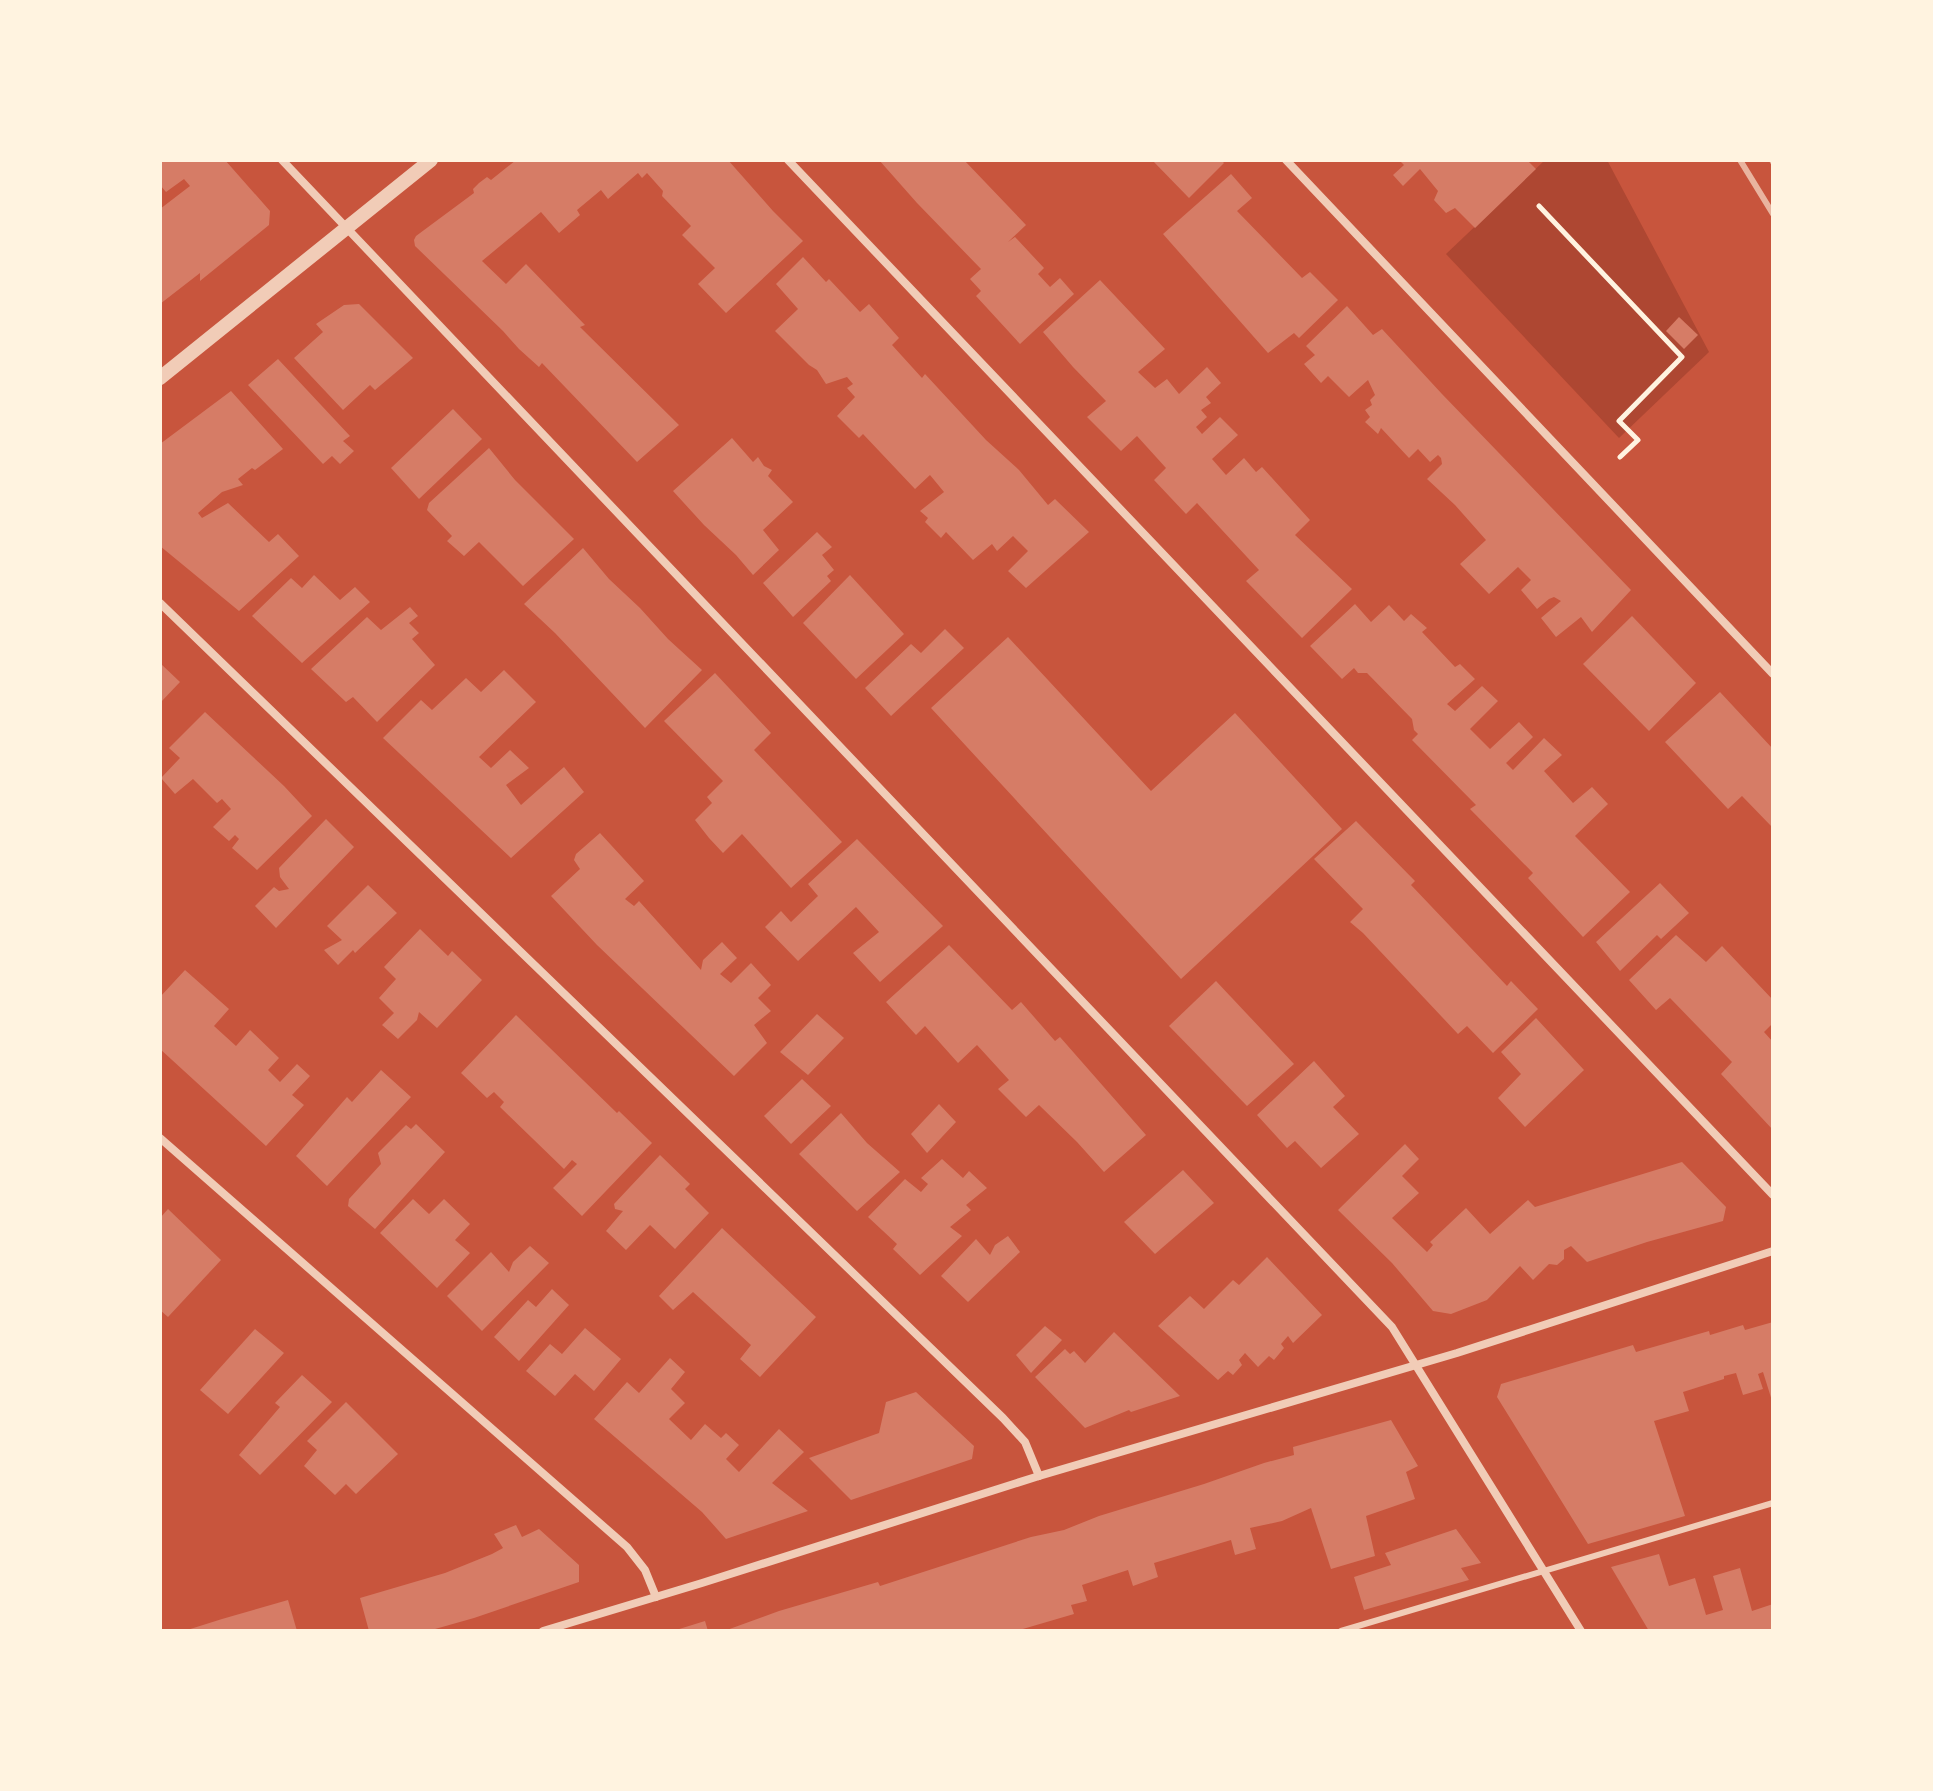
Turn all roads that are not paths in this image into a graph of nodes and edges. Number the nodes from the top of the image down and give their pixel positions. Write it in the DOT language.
graph roads {
  1 [pos="282,160"];
  2 [pos="431,160"];
  3 [pos="788,160"];
  4 [pos="1286,160"];
  5 [pos="346,229"];
  6 [pos="160,378"];
  7 [pos="160,603"];
  8 [pos="1773,674"];
  9 [pos="160,1138"];
  10 [pos="1773,1195"];
  11 [pos="1773,1251"];
  12 [pos="1415,1364"];
  13 [pos="1039,1476"];
  14 [pos="1773,1503"];
  15 [pos="1543,1570"];
  16 [pos="656,1597"];
  17 [pos="543,1631"];
  18 [pos="1341,1631"];
  19 [pos="1581,1631"];
  1 -- 5 [label="street"];
  2 -- 5 [label="street"];
  3 -- 10 [label="street"];
  4 -- 8 [label="street"];
  5 -- 6 [label="street"];
  5 -- 12 [label="street"];
  7 -- 13 [label="street"];
  9 -- 16 [label="street"];
  11 -- 12 [label="street"];
  12 -- 13 [label="street"];
  12 -- 15 [label="street"];
  13 -- 16 [label="street"];
  14 -- 15 [label="lane"];
  15 -- 18 [label="lane"];
  15 -- 19 [label="street"];
  16 -- 17 [label="street"];
}
